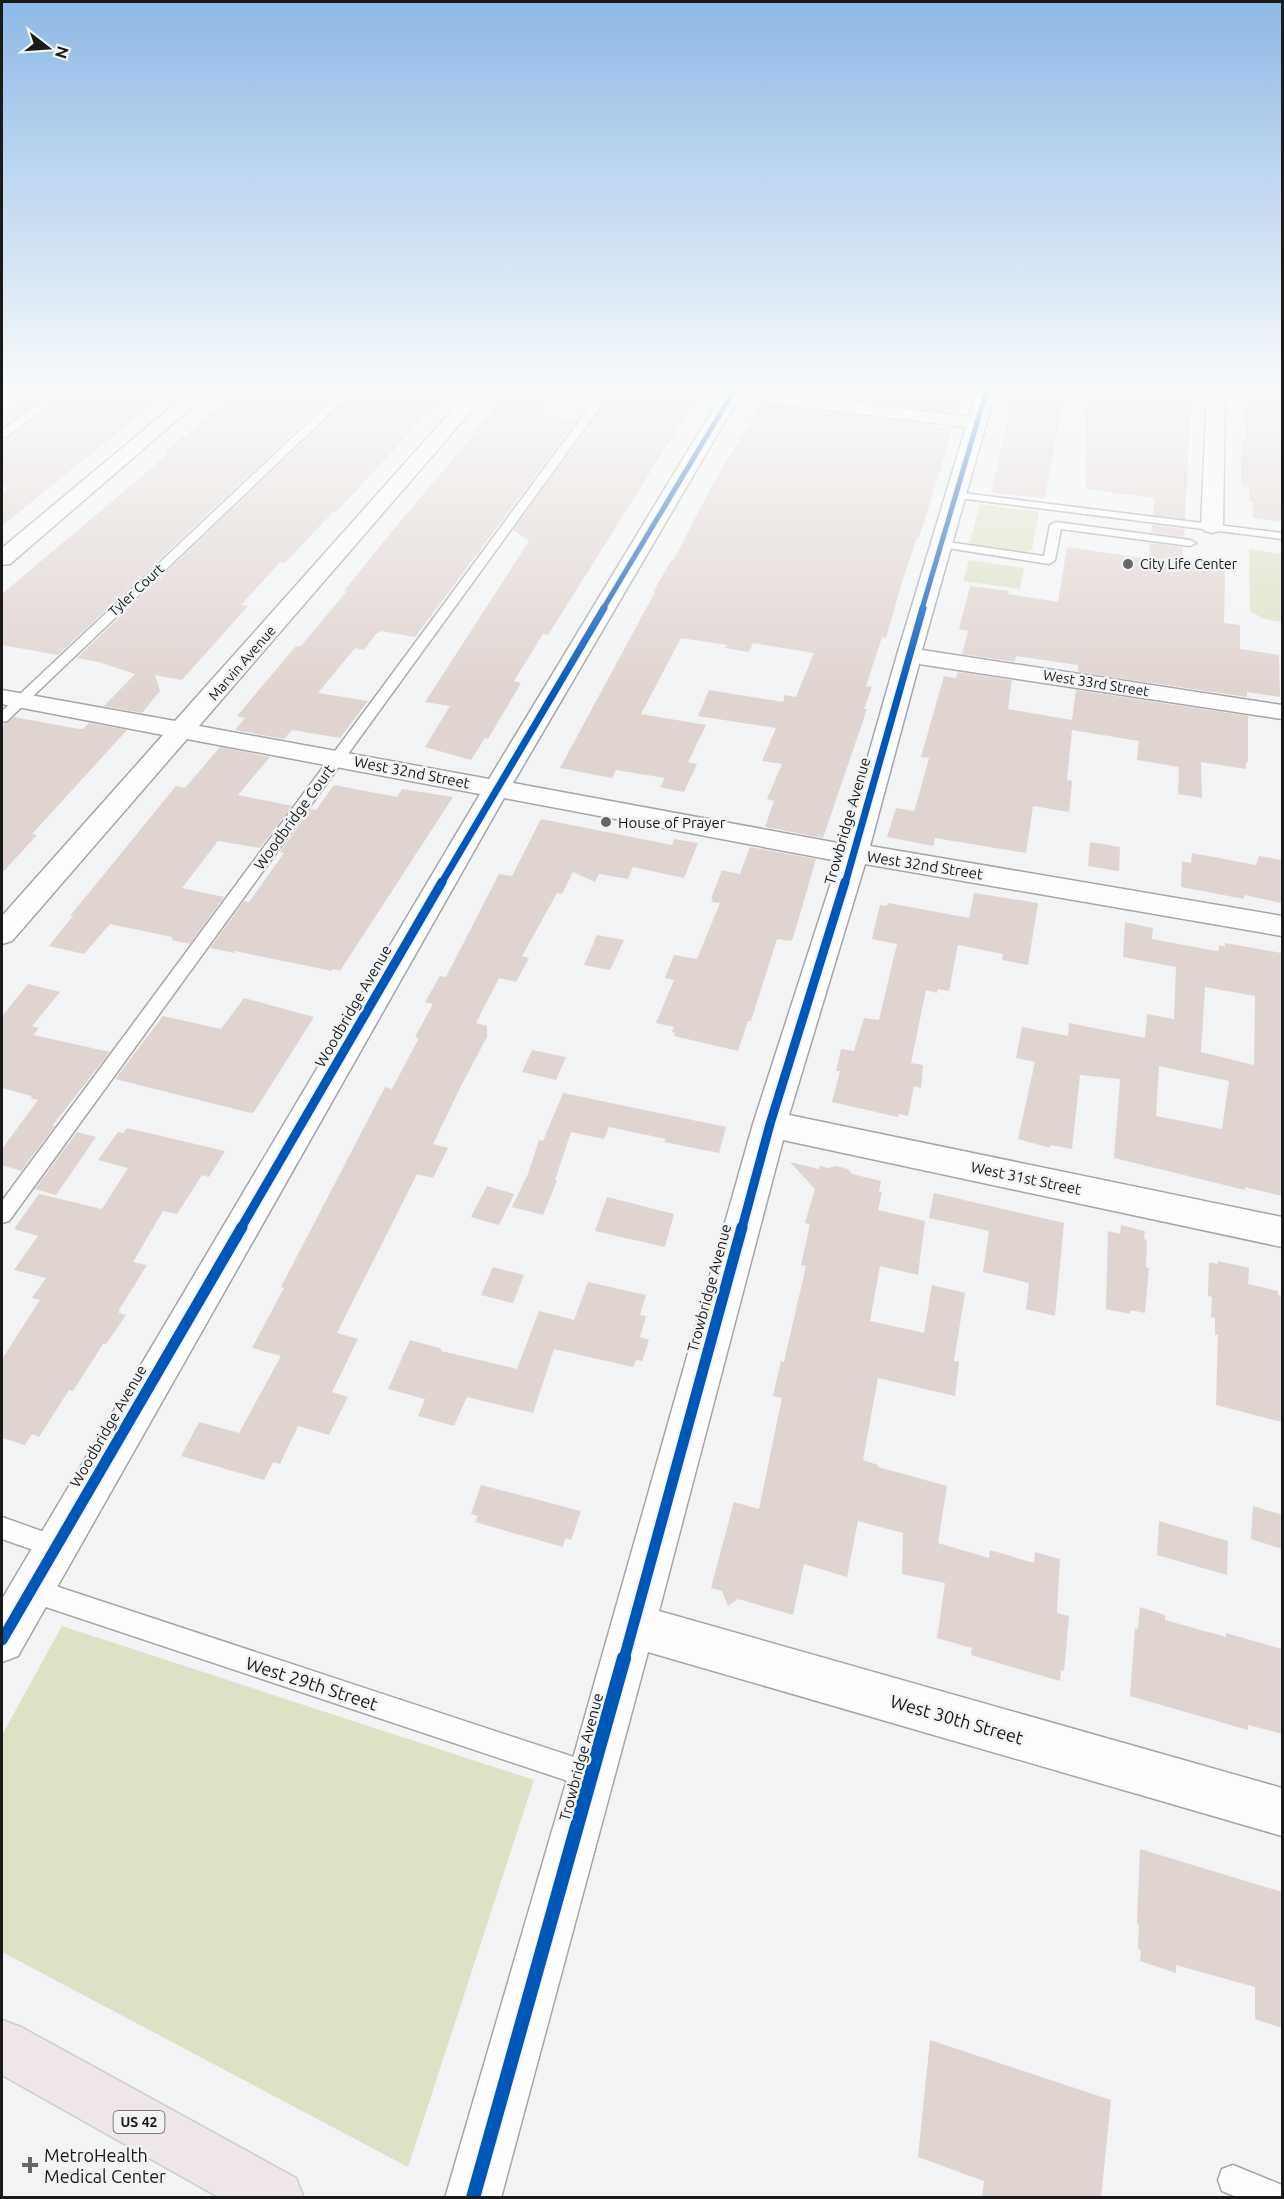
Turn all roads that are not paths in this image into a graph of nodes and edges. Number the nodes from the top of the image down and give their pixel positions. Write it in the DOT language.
graph roads {
  1 [pos="82,492"];
  2 [pos="239,492"];
  3 [pos="392,492"];
  4 [pos="533,492"];
  5 [pos="666,492"];
  6 [pos="956,492"];
  7 [pos="1213,492"];
  8 [pos="955,495"];
  9 [pos="1212,527"];
  10 [pos="1282,536"];
  11 [pos="1190,543"];
  12 [pos="941,544"];
  13 [pos="2,559"];
  14 [pos="909,655"];
  15 [pos="7,705"];
  16 [pos="1282,712"];
  17 [pos="184,730"];
  18 [pos="338,758"];
  19 [pos="497,788"];
  20 [pos="854,855"];
  21 [pos="1282,926"];
  22 [pos="2,934"];
  23 [pos="770,1124"];
  24 [pos="2,1215"];
  25 [pos="1282,1232"];
  26 [pos="2,1528"];
  27 [pos="56,1547"];
  28 [pos="31,1590"];
  29 [pos="632,1625"];
  30 [pos="2,1640"];
  31 [pos="592,1776"];
  32 [pos="1282,1812"];
  33 [pos="2,2046"];
  34 [pos="1233,2180"];
  35 [pos="276,2198"];
  36 [pos="473,2198"];
  37 [pos="1277,2198"];
  1 -- 13 [label="street"];
  2 -- 15 [label="lane, Tyler Court"];
  3 -- 17 [label="street, Marvin Avenue"];
  4 -- 18 [label="lane, Woodbridge Court"];
  5 -- 19 [label="street, Woodbridge Avenue"];
  6 -- 8 [label="street, Trowbridge Avenue"];
  7 -- 9 [label="street"];
  8 -- 9 [label="lane"];
  8 -- 12 [label="street, Trowbridge Avenue"];
  9 -- 10 [label="lane"];
  11 -- 12 [label="lane"];
  12 -- 14 [label="street, Trowbridge Avenue"];
  14 -- 16 [label="street, West 33rd Street"];
  14 -- 20 [label="street, Trowbridge Avenue"];
  15 -- 17 [label="street, West 32nd Street"];
  17 -- 18 [label="street, West 32nd Street"];
  17 -- 22 [label="street, Marvin Avenue"];
  18 -- 19 [label="street, West 32nd Street"];
  18 -- 24 [label="lane, Woodbridge Court"];
  19 -- 20 [label="street, West 32nd Street"];
  19 -- 27 [label="street, Woodbridge Avenue"];
  20 -- 21 [label="street, West 32nd Street"];
  20 -- 23 [label="street, Trowbridge Avenue"];
  23 -- 25 [label="street, West 31st Street"];
  23 -- 29 [label="street, Trowbridge Avenue"];
  26 -- 27 [label="lane"];
  27 -- 28 [label="street, Woodbridge Avenue"];
  28 -- 30 [label="street, Woodbridge Avenue"];
  28 -- 31 [label="lane, West 29th Street"];
  29 -- 31 [label="street, Trowbridge Avenue"];
  29 -- 32 [label="street, West 30th Street"];
  31 -- 36 [label="street, Trowbridge Avenue"];
  33 -- 35 [label="main road, US 42"];
  34 -- 37 [label="lane"];
}
